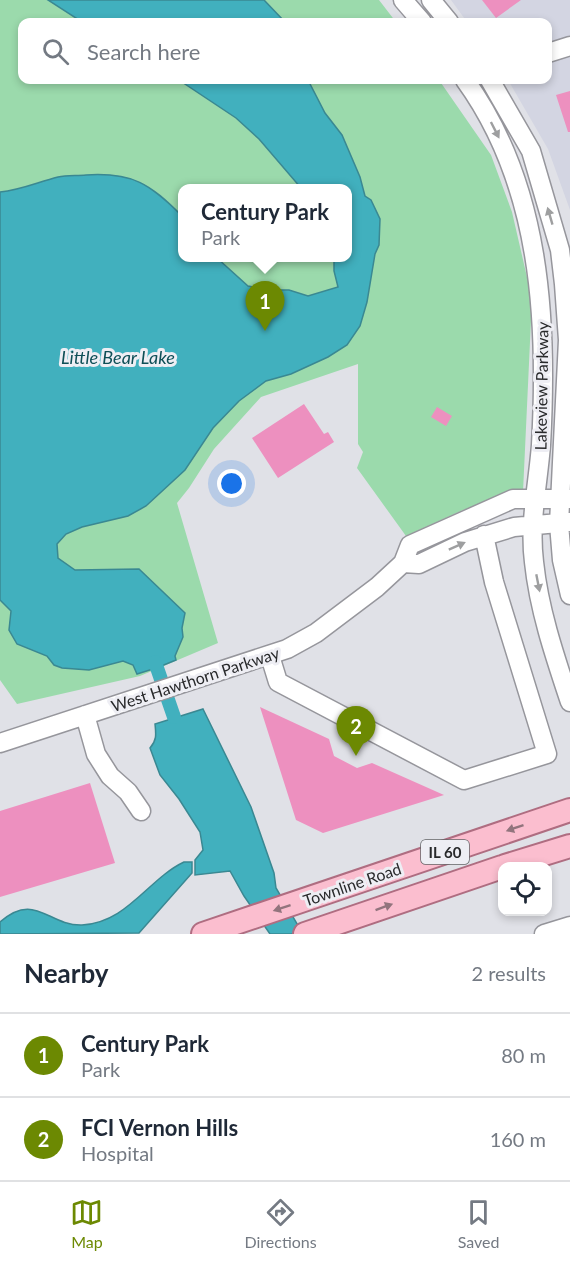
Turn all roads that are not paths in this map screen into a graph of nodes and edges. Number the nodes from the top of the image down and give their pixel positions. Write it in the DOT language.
graph roads {
  1 [pos="404,0"];
  2 [pos="431,0"];
  3 [pos="419,18"];
  4 [pos="446,18"];
  5 [pos="570,46"];
  6 [pos="552,52"];
  7 [pos="468,84"];
  8 [pos="492,84"];
  9 [pos="565,249"];
  10 [pos="533,255"];
  11 [pos="568,390"];
  12 [pos="566,499"];
  13 [pos="534,500"];
  14 [pos="565,523"];
  15 [pos="532,525"];
  16 [pos="484,535"];
  17 [pos="403,563"];
  18 [pos="570,595"];
  19 [pos="270,656"];
  20 [pos="570,702"];
  21 [pos="86,715"];
  22 [pos="0,743"];
  23 [pos="141,810"];
  24 [pos="570,810"];
  25 [pos="570,846"];
  26 [pos="520,862"];
  27 [pos="498,869"];
  28 [pos="570,926"];
  29 [pos="203,934"];
  30 [pos="306,934"];
  31 [pos="544,934"];
  1 -- 3 [label="street"];
  2 -- 4 [label="street"];
  5 -- 6 [label="street"];
  7 -- 10 [label="street, Lakeview Parkway, one-way"];
  9 -- 8 [label="street, Lakeview Parkway, one-way"];
  9 -- 10 [label="street"];
  9 -- 11 [label="street, Lakeview Parkway"];
  10 -- 13 [label="street, Lakeview Parkway"];
  11 -- 12 [label="street, Lakeview Parkway"];
  12 -- 13 [label="street, West Hawthorn Parkway"];
  12 -- 14 [label="street, Lakeview Parkway"];
  13 -- 15 [label="street, Lakeview Parkway"];
  13 -- 17 [label="street, West Hawthorn Parkway"];
  14 -- 15 [label="street"];
  14 -- 18 [label="street, Lakeview Parkway"];
  15 -- 16 [label="street"];
  15 -- 20 [label="street, Lakeview Parkway, one-way"];
  17 -- 16 [label="street, one-way"];
  16 -- 19 [label="street"];
  17 -- 19 [label="street, West Hawthorn Parkway"];
  19 -- 21 [label="street, West Hawthorn Parkway"];
  21 -- 22 [label="street, West Hawthorn Parkway"];
  21 -- 23 [label="street"];
  24 -- 29 [label="main road, Townline Road / IL 60, one-way"];
  25 -- 26 [label="main road, Townline Road / IL 60"];
  30 -- 27 [label="main road, Townline Road / IL 60, one-way"];
  28 -- 31 [label="street"];
}
